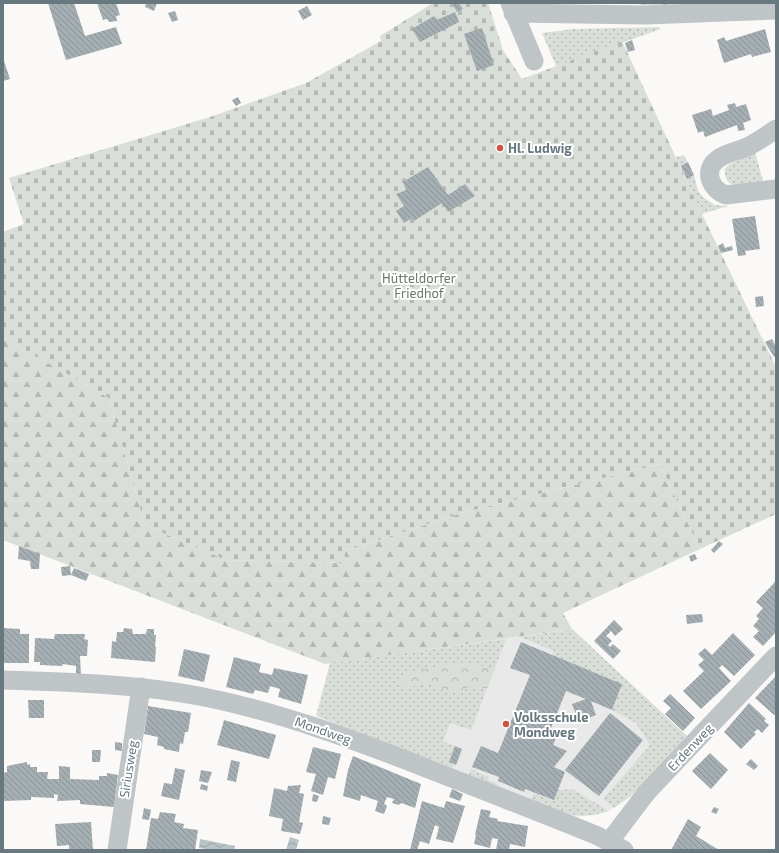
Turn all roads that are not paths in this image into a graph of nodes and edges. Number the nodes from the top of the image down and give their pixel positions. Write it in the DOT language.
graph roads {
  1 [pos="511,8"];
  2 [pos="776,10"];
  3 [pos="534,61"];
  4 [pos="776,129"];
  5 [pos="776,188"];
  6 [pos="776,656"];
  7 [pos="3,680"];
  8 [pos="141,688"];
  9 [pos="619,847"];
  10 [pos="116,850"];
  1 -- 2 [label="street"];
  1 -- 3 [label="street"];
  4 -- 5 [label="street"];
  6 -- 9 [label="street, Erdenweg"];
  7 -- 8 [label="street, Mondweg"];
  8 -- 9 [label="street, Mondweg"];
  8 -- 10 [label="street, Siriusweg"];
}
